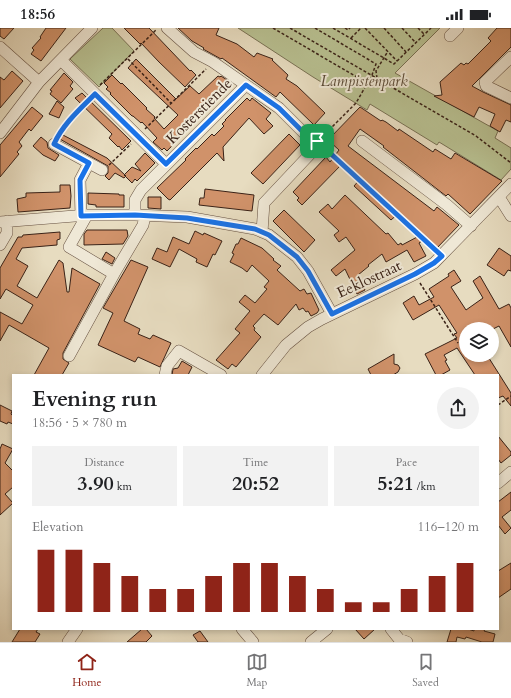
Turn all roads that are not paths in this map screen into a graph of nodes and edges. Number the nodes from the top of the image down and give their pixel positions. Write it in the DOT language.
graph roads {
  1 [pos="92,28"];
  2 [pos="167,28"];
  3 [pos="458,28"];
  4 [pos="450,36"];
  5 [pos="0,47"];
  6 [pos="511,57"];
  7 [pos="61,60"];
  8 [pos="39,82"];
  9 [pos="246,85"];
  10 [pos="511,98"];
  11 [pos="0,133"];
  12 [pos="362,141"];
  13 [pos="54,144"];
  14 [pos="89,163"];
  15 [pos="166,164"];
  16 [pos="102,170"];
  17 [pos="511,184"];
  18 [pos="499,197"];
  19 [pos="84,216"];
  20 [pos="140,216"];
  21 [pos="511,216"];
  22 [pos="3,222"];
  23 [pos="471,226"];
  24 [pos="262,232"];
  25 [pos="0,246"];
  26 [pos="114,274"];
  27 [pos="332,314"];
  28 [pos="69,356"];
  29 [pos="165,374"];
  30 [pos="219,374"];
  31 [pos="263,374"];
  32 [pos="511,472"];
  33 [pos="499,482"];
  34 [pos="76,630"];
  35 [pos="243,630"];
  36 [pos="326,630"];
  37 [pos="392,630"];
  38 [pos="68,642"];
  39 [pos="252,642"];
  40 [pos="312,642"];
  41 [pos="407,642"];
  1 -- 7 [label="street"];
  2 -- 9 [label="street"];
  3 -- 4 [label="street"];
  5 -- 8 [label="street"];
  6 -- 10 [label="street"];
  7 -- 8 [label="street"];
  7 -- 15 [label="street"];
  8 -- 11 [label="street"];
  9 -- 15 [label="street, Kosterstiende"];
  9 -- 24 [label="street"];
  12 -- 23 [label="street"];
  13 -- 14 [label="street"];
  14 -- 16 [label="street"];
  14 -- 19 [label="street"];
  15 -- 20 [label="street, Kosterstiende"];
  17 -- 18 [label="street, Eeklostraat"];
  18 -- 21 [label="street"];
  18 -- 23 [label="street, Eeklostraat"];
  19 -- 20 [label="street"];
  19 -- 22 [label="street"];
  19 -- 26 [label="street"];
  20 -- 24 [label="street"];
  20 -- 26 [label="street, Kosterstiende"];
  22 -- 25 [label="street"];
  23 -- 27 [label="street, Eeklostraat"];
  24 -- 27 [label="street"];
  26 -- 28 [label="street, Kosterstiende"];
  27 -- 31 [label="street, Eeklostraat"];
  29 -- 30 [label="street"];
  32 -- 33 [label="street"];
  34 -- 38 [label="street"];
  35 -- 39 [label="street"];
  36 -- 40 [label="street"];
  37 -- 41 [label="street"];
}
